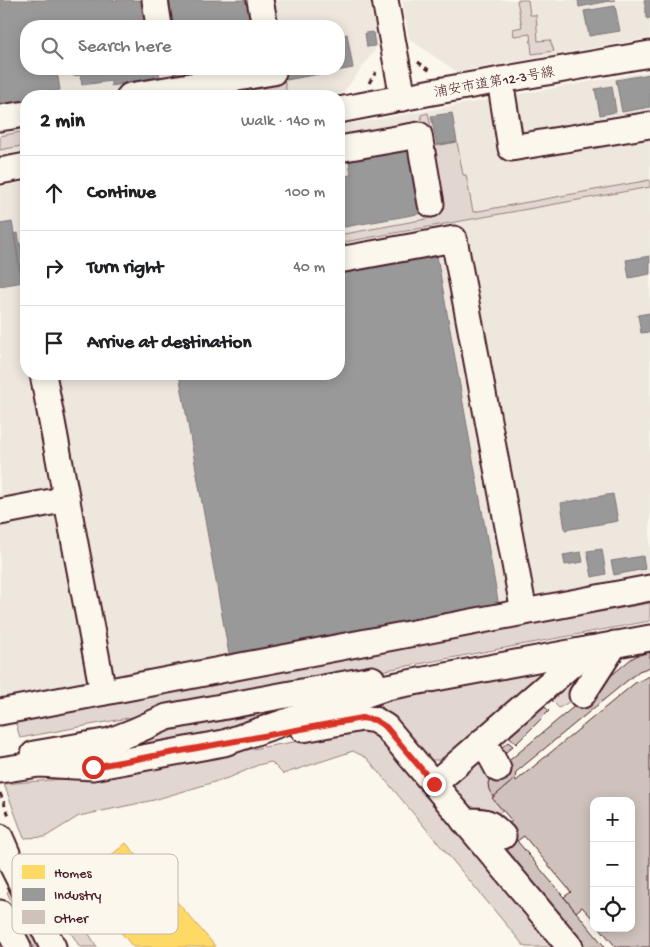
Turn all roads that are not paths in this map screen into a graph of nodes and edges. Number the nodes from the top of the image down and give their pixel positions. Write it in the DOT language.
graph roads {
  1 [pos="155,0"];
  2 [pos="260,0"];
  3 [pos="385,0"];
  4 [pos="158,20"];
  5 [pos="264,20"];
  6 [pos="650,54"];
  7 [pos="228,75"];
  8 [pos="168,79"];
  9 [pos="500,80"];
  10 [pos="149,90"];
  11 [pos="403,98"];
  12 [pos="345,109"];
  13 [pos="20,115"];
  14 [pos="0,118"];
  15 [pos="650,125"];
  16 [pos="345,148"];
  17 [pos="20,167"];
  18 [pos="0,171"];
  19 [pos="431,204"];
  20 [pos="345,259"];
  21 [pos="44,380"];
  22 [pos="66,499"];
  23 [pos="0,512"];
  24 [pos="650,588"];
  25 [pos="524,612"];
  26 [pos="650,628"];
  27 [pos="650,638"];
  28 [pos="615,644"];
  29 [pos="589,649"];
  30 [pos="103,692"];
  31 [pos="582,695"];
  32 [pos="0,712"];
  33 [pos="483,741"];
  34 [pos="224,743"];
  35 [pos="0,760"];
  36 [pos="498,769"];
  37 [pos="0,770"];
  38 [pos="434,784"];
  39 [pos="464,821"];
  40 [pos="503,836"];
  41 [pos="0,837"];
  42 [pos="12,866"];
  43 [pos="0,913"];
  44 [pos="46,934"];
  45 [pos="18,947"];
  46 [pos="53,947"];
  47 [pos="570,947"];
  1 -- 4 [label="street"];
  2 -- 5 [label="street"];
  3 -- 11 [label="street"];
  6 -- 9 [label="street, 浦安市道第12-3号線"];
  7 -- 8 [label="street"];
  8 -- 10 [label="street"];
  9 -- 11 [label="street, 浦安市道第12-3号線"];
  9 -- 15 [label="street"];
  11 -- 12 [label="street, 浦安市道第12-3号線"];
  13 -- 14 [label="street"];
  16 -- 19 [label="street"];
  17 -- 18 [label="street"];
  20 -- 25 [label="street"];
  21 -- 22 [label="street"];
  22 -- 23 [label="street"];
  22 -- 30 [label="street"];
  24 -- 25 [label="street"];
  25 -- 30 [label="street"];
  26 -- 35 [label="street"];
  27 -- 28 [label="street"];
  28 -- 29 [label="street"];
  28 -- 31 [label="street"];
  29 -- 33 [label="street"];
  29 -- 34 [label="street"];
  30 -- 32 [label="street"];
  33 -- 36 [label="street"];
  33 -- 38 [label="street"];
  34 -- 37 [label="street"];
  34 -- 38 [label="street"];
  38 -- 39 [label="street"];
  39 -- 40 [label="street"];
  39 -- 47 [label="street"];
  41 -- 42 [label="street"];
  43 -- 45 [label="street"];
  44 -- 46 [label="street"];
}
